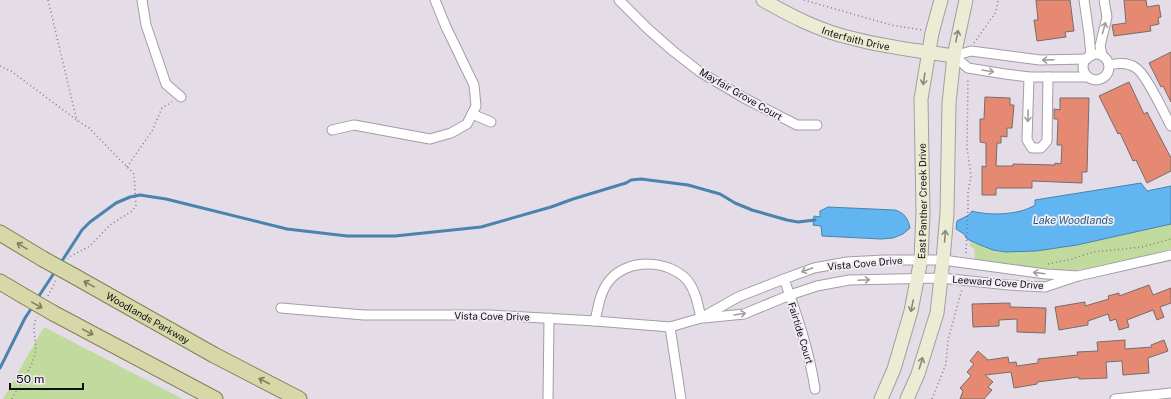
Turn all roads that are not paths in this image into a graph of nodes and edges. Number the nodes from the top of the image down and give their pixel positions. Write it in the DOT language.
graph roads {
  1 [pos="142,0"];
  2 [pos="435,0"];
  3 [pos="619,0"];
  4 [pos="764,0"];
  5 [pos="941,0"];
  6 [pos="966,0"];
  7 [pos="1084,0"];
  8 [pos="1104,0"];
  9 [pos="929,52"];
  10 [pos="1102,55"];
  11 [pos="954,56"];
  12 [pos="1089,57"];
  13 [pos="1109,65"];
  14 [pos="1030,77"];
  15 [pos="1048,77"];
  16 [pos="1088,77"];
  17 [pos="181,97"];
  18 [pos="472,114"];
  19 [pos="491,122"];
  20 [pos="817,125"];
  21 [pos="1171,126"];
  22 [pos="332,130"];
  23 [pos="0,233"];
  24 [pos="1171,254"];
  25 [pos="921,259"];
  26 [pos="943,260"];
  27 [pos="1078,276"];
  28 [pos="917,278"];
  29 [pos="941,278"];
  30 [pos="784,279"];
  31 [pos="0,282"];
  32 [pos="790,295"];
  33 [pos="281,308"];
  34 [pos="549,318"];
  35 [pos="701,318"];
  36 [pos="595,321"];
  37 [pos="670,328"];
  38 [pos="815,389"];
  39 [pos="1171,393"];
  40 [pos="215,399"];
  41 [pos="299,399"];
  42 [pos="548,399"];
  43 [pos="681,399"];
  44 [pos="881,399"];
  45 [pos="907,399"];
  46 [pos="1115,399"];
  1 -- 17 [label="street"];
  2 -- 18 [label="street"];
  3 -- 20 [label="street, Mayfair Grove Court"];
  4 -- 9 [label="street, Interfaith Drive"];
  5 -- 9 [label="street, East Panther Creek Drive"];
  11 -- 6 [label="street, one-way"];
  7 -- 12 [label="street"];
  10 -- 8 [label="street, one-way"];
  9 -- 11 [label="street, Interfaith Drive"];
  9 -- 25 [label="street, East Panther Creek Drive, one-way"];
  10 -- 12 [label="street"];
  10 -- 13 [label="street"];
  12 -- 11 [label="street, one-way"];
  11 -- 14 [label="street, one-way"];
  26 -- 11 [label="street, one-way"];
  12 -- 16 [label="street"];
  13 -- 16 [label="street"];
  13 -- 21 [label="street"];
  14 -- 15 [label="street"];
  14 -- 15 [label="street, one-way"];
  15 -- 16 [label="street"];
  18 -- 19 [label="street"];
  18 -- 22 [label="street"];
  41 -- 23 [label="main road, Woodlands Parkway, one-way, bridge"];
  24 -- 27 [label="street, Leeward Cove Drive"];
  25 -- 26 [label="street, Vista Cove Drive"];
  25 -- 28 [label="street, East Panther Creek Drive"];
  25 -- 30 [label="street, Vista Cove Drive, one-way"];
  27 -- 26 [label="street, Leeward Cove Drive, one-way"];
  26 -- 29 [label="street"];
  27 -- 29 [label="street, Leeward Cove Drive"];
  28 -- 29 [label="street, Leeward Cove Drive"];
  32 -- 28 [label="street, Vista Cove Drive, one-way"];
  28 -- 44 [label="street, East Panther Creek Drive, one-way"];
  45 -- 29 [label="street, one-way"];
  30 -- 32 [label="street, Fairtide Court"];
  30 -- 35 [label="street, Vista Cove Drive"];
  31 -- 40 [label="main road, one-way, bridge"];
  35 -- 32 [label="street, Vista Cove Drive, one-way"];
  32 -- 38 [label="street, Fairtide Court"];
  33 -- 34 [label="street, Vista Cove Drive"];
  34 -- 36 [label="street, Vista Cove Drive"];
  34 -- 42 [label="street"];
  35 -- 36 [label="street"];
  35 -- 37 [label="street, Vista Cove Drive"];
  36 -- 37 [label="street, Vista Cove Drive"];
  37 -- 43 [label="street"];
  39 -- 46 [label="street"];
}
